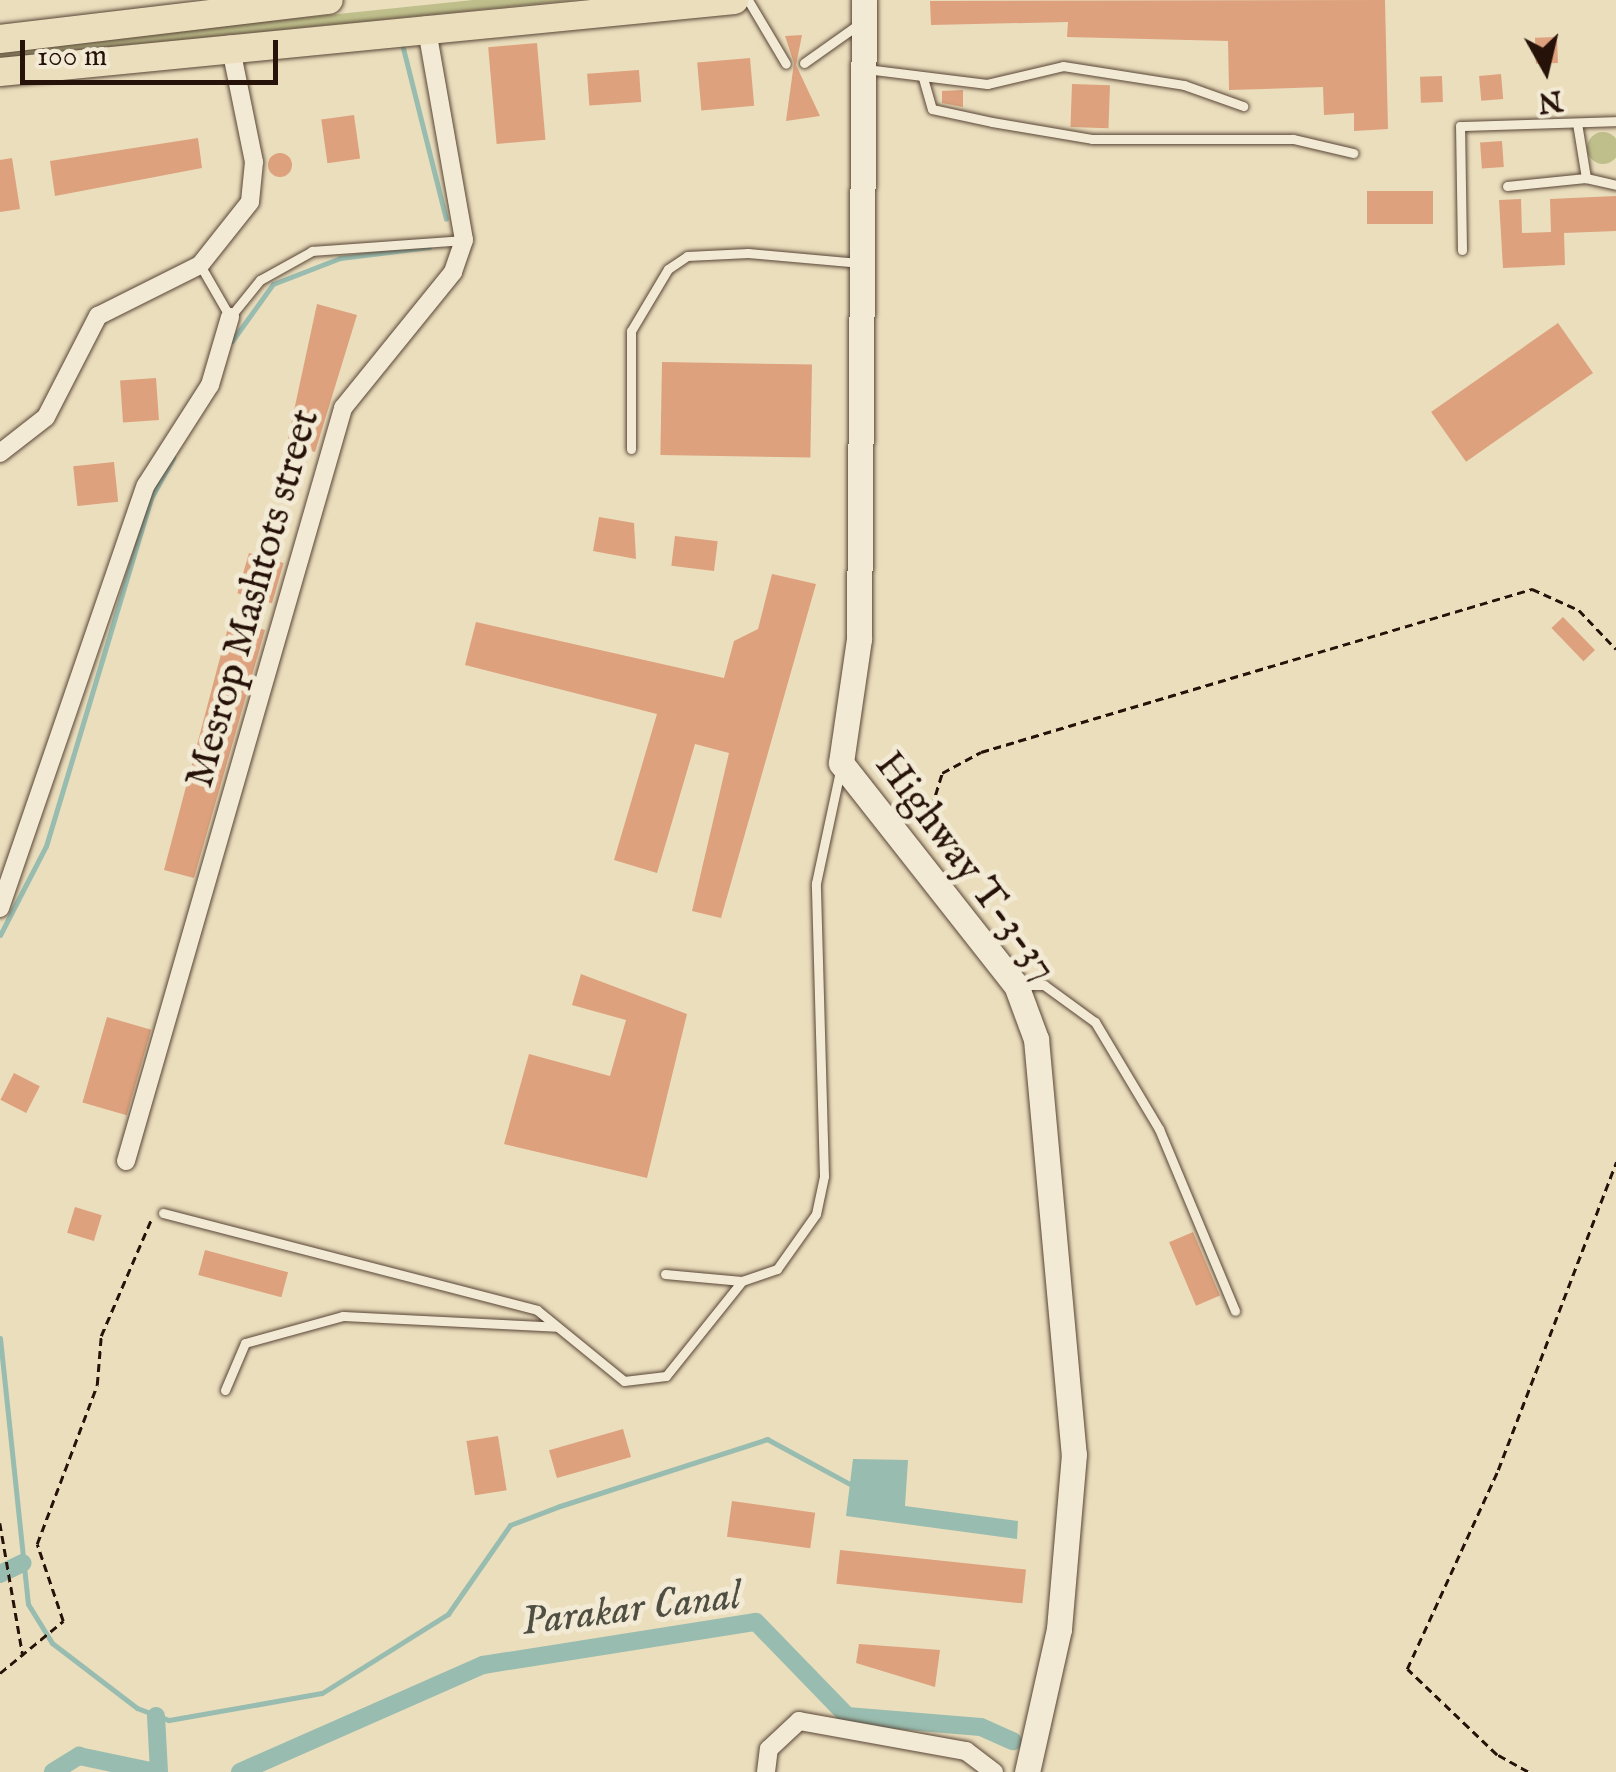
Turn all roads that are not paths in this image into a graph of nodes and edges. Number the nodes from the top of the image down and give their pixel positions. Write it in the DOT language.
graph roads {
  1 [pos="329,0"];
  2 [pos="734,0"];
  3 [pos="748,0"];
  4 [pos="691,2"];
  5 [pos="864,10"];
  6 [pos="426,25"];
  7 [pos="0,39"];
  8 [pos="230,44"];
  9 [pos="804,63"];
  10 [pos="786,64"];
  11 [pos="864,69"];
  12 [pos="0,72"];
  13 [pos="922,78"];
  14 [pos="1243,106"];
  15 [pos="1616,121"];
  16 [pos="1577,124"];
  17 [pos="1353,153"];
  18 [pos="1586,178"];
  19 [pos="1616,185"];
  20 [pos="1507,186"];
  21 [pos="464,240"];
  22 [pos="1462,250"];
  23 [pos="862,263"];
  24 [pos="200,265"];
  25 [pos="230,317"];
  26 [pos="631,450"];
  27 [pos="0,453"];
  28 [pos="841,763"];
  29 [pos="0,908"];
  30 [pos="1016,985"];
  31 [pos="126,1161"];
  32 [pos="163,1212"];
  33 [pos="665,1274"];
  34 [pos="742,1282"];
  35 [pos="1236,1311"];
  36 [pos="557,1327"];
  37 [pos="225,1390"];
  38 [pos="766,1772"];
  39 [pos="994,1772"];
  40 [pos="1027,1772"];
  1 -- 7 [label="highway"];
  2 -- 4 [label="highway"];
  3 -- 10 [label="lane"];
  4 -- 6 [label="highway"];
  5 -- 9 [label="lane"];
  5 -- 11 [label="main road, Highway T-3-37"];
  6 -- 8 [label="highway"];
  6 -- 21 [label="street"];
  8 -- 12 [label="highway"];
  8 -- 24 [label="street"];
  11 -- 13 [label="lane"];
  11 -- 23 [label="main road, Highway T-3-37"];
  13 -- 14 [label="lane"];
  13 -- 17 [label="lane"];
  15 -- 16 [label="lane"];
  16 -- 18 [label="lane"];
  16 -- 22 [label="lane"];
  18 -- 19 [label="lane"];
  18 -- 20 [label="lane"];
  21 -- 25 [label="lane"];
  21 -- 31 [label="street, Mesrop Mashtots street"];
  23 -- 26 [label="lane"];
  23 -- 28 [label="main road, Highway T-3-37"];
  24 -- 25 [label="lane"];
  24 -- 27 [label="street"];
  25 -- 29 [label="street"];
  28 -- 30 [label="main road, Highway T-3-37"];
  28 -- 34 [label="lane"];
  30 -- 35 [label="lane"];
  30 -- 40 [label="main road, Highway T-3-37"];
  32 -- 36 [label="lane"];
  33 -- 34 [label="lane"];
  34 -- 36 [label="lane"];
  36 -- 37 [label="lane"];
  38 -- 39 [label="street"];
}
